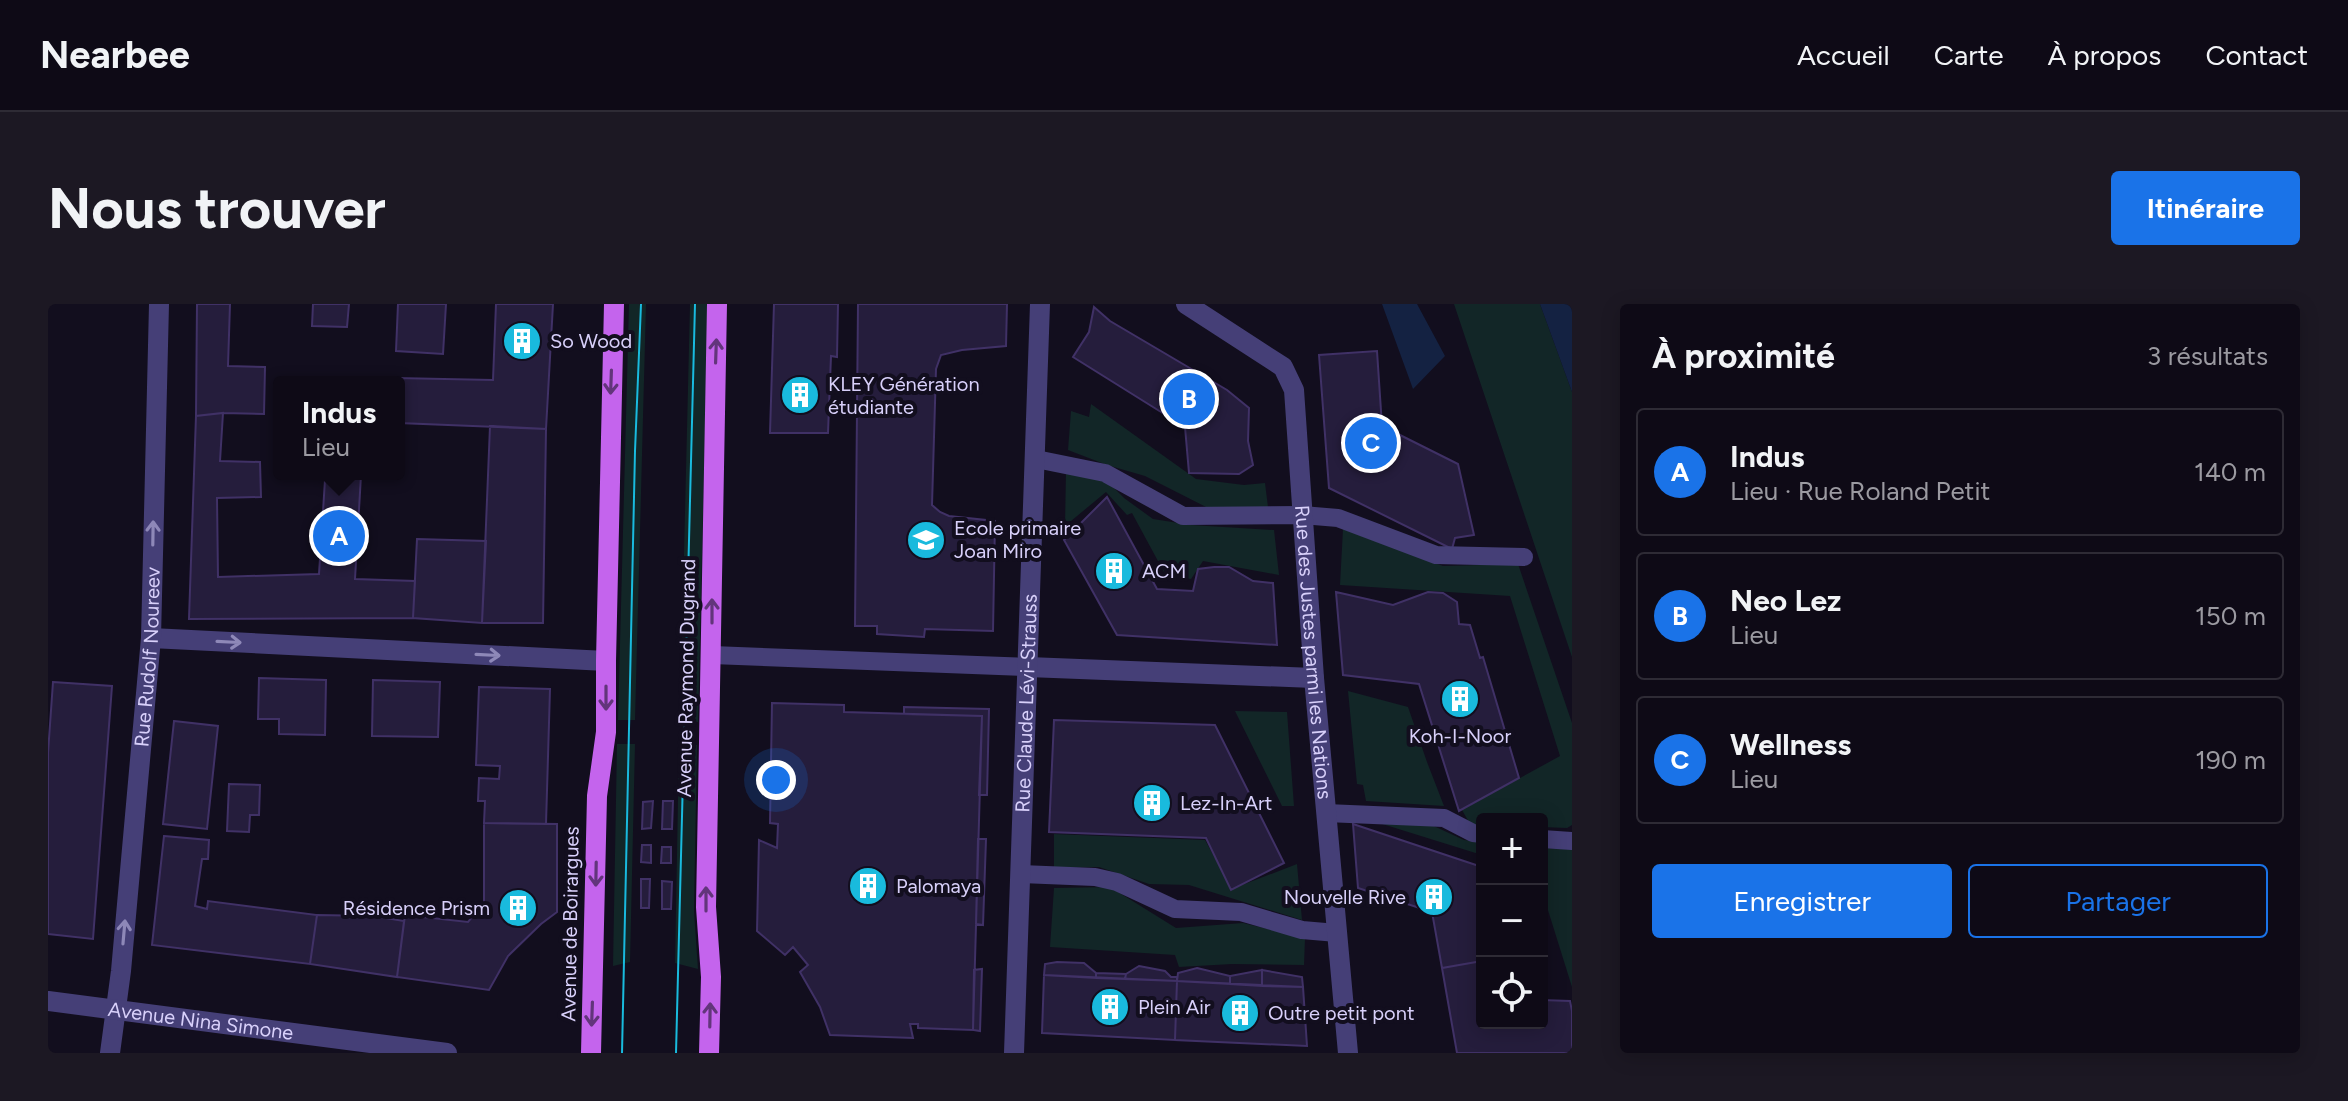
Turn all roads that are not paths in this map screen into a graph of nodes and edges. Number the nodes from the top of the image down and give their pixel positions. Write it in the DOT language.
graph roads {
  1 [pos="159,304"];
  2 [pos="614,304"];
  3 [pos="717,304"];
  4 [pos="1040,304"];
  5 [pos="1186,304"];
  6 [pos="1036,459"];
  7 [pos="1302,515"];
  8 [pos="1524,557"];
  9 [pos="151,638"];
  10 [pos="712,655"];
  11 [pos="606,661"];
  12 [pos="1028,667"];
  13 [pos="1314,678"];
  14 [pos="1326,813"];
  15 [pos="1476,833"];
  16 [pos="1548,839"];
  17 [pos="1572,841"];
  18 [pos="1021,874"];
  19 [pos="1337,933"];
  20 [pos="48,1001"];
  21 [pos="116,1010"];
  22 [pos="110,1053"];
  23 [pos="447,1053"];
  24 [pos="591,1053"];
  25 [pos="709,1053"];
  26 [pos="1014,1053"];
  27 [pos="1348,1053"];
  9 -- 1 [label="street, Rue Rudolf Noureev, one-way"];
  2 -- 11 [label="main road, one-way"];
  10 -- 3 [label="main road, Avenue Raymond Dugrand, one-way"];
  4 -- 6 [label="street, Rue Claude Lévi-Strauss"];
  5 -- 7 [label="street, Rue des Justes parmi les Nations"];
  6 -- 7 [label="street"];
  6 -- 12 [label="street, Rue Claude Lévi-Strauss"];
  7 -- 8 [label="street"];
  7 -- 13 [label="street, Rue des Justes parmi les Nations"];
  9 -- 11 [label="street, one-way"];
  21 -- 9 [label="street, Rue Rudolf Noureev, one-way"];
  10 -- 12 [label="street"];
  25 -- 10 [label="main road, Avenue Raymond Dugrand, one-way"];
  11 -- 24 [label="main road, Avenue de Boirargues, one-way"];
  12 -- 13 [label="street"];
  12 -- 18 [label="street, Rue Claude Lévi-Strauss"];
  13 -- 14 [label="street, Rue des Justes parmi les Nations"];
  14 -- 15 [label="street"];
  14 -- 19 [label="street, Rue des Justes parmi les Nations"];
  16 -- 17 [label="street"];
  18 -- 19 [label="street"];
  18 -- 26 [label="street, Rue Claude Lévi-Strauss"];
  19 -- 27 [label="street, Rue des Justes parmi les Nations"];
  20 -- 21 [label="street, Avenue Nina Simone"];
  21 -- 22 [label="street, Rue Rudolf Noureev"];
  21 -- 23 [label="street, Avenue Nina Simone"];
}
